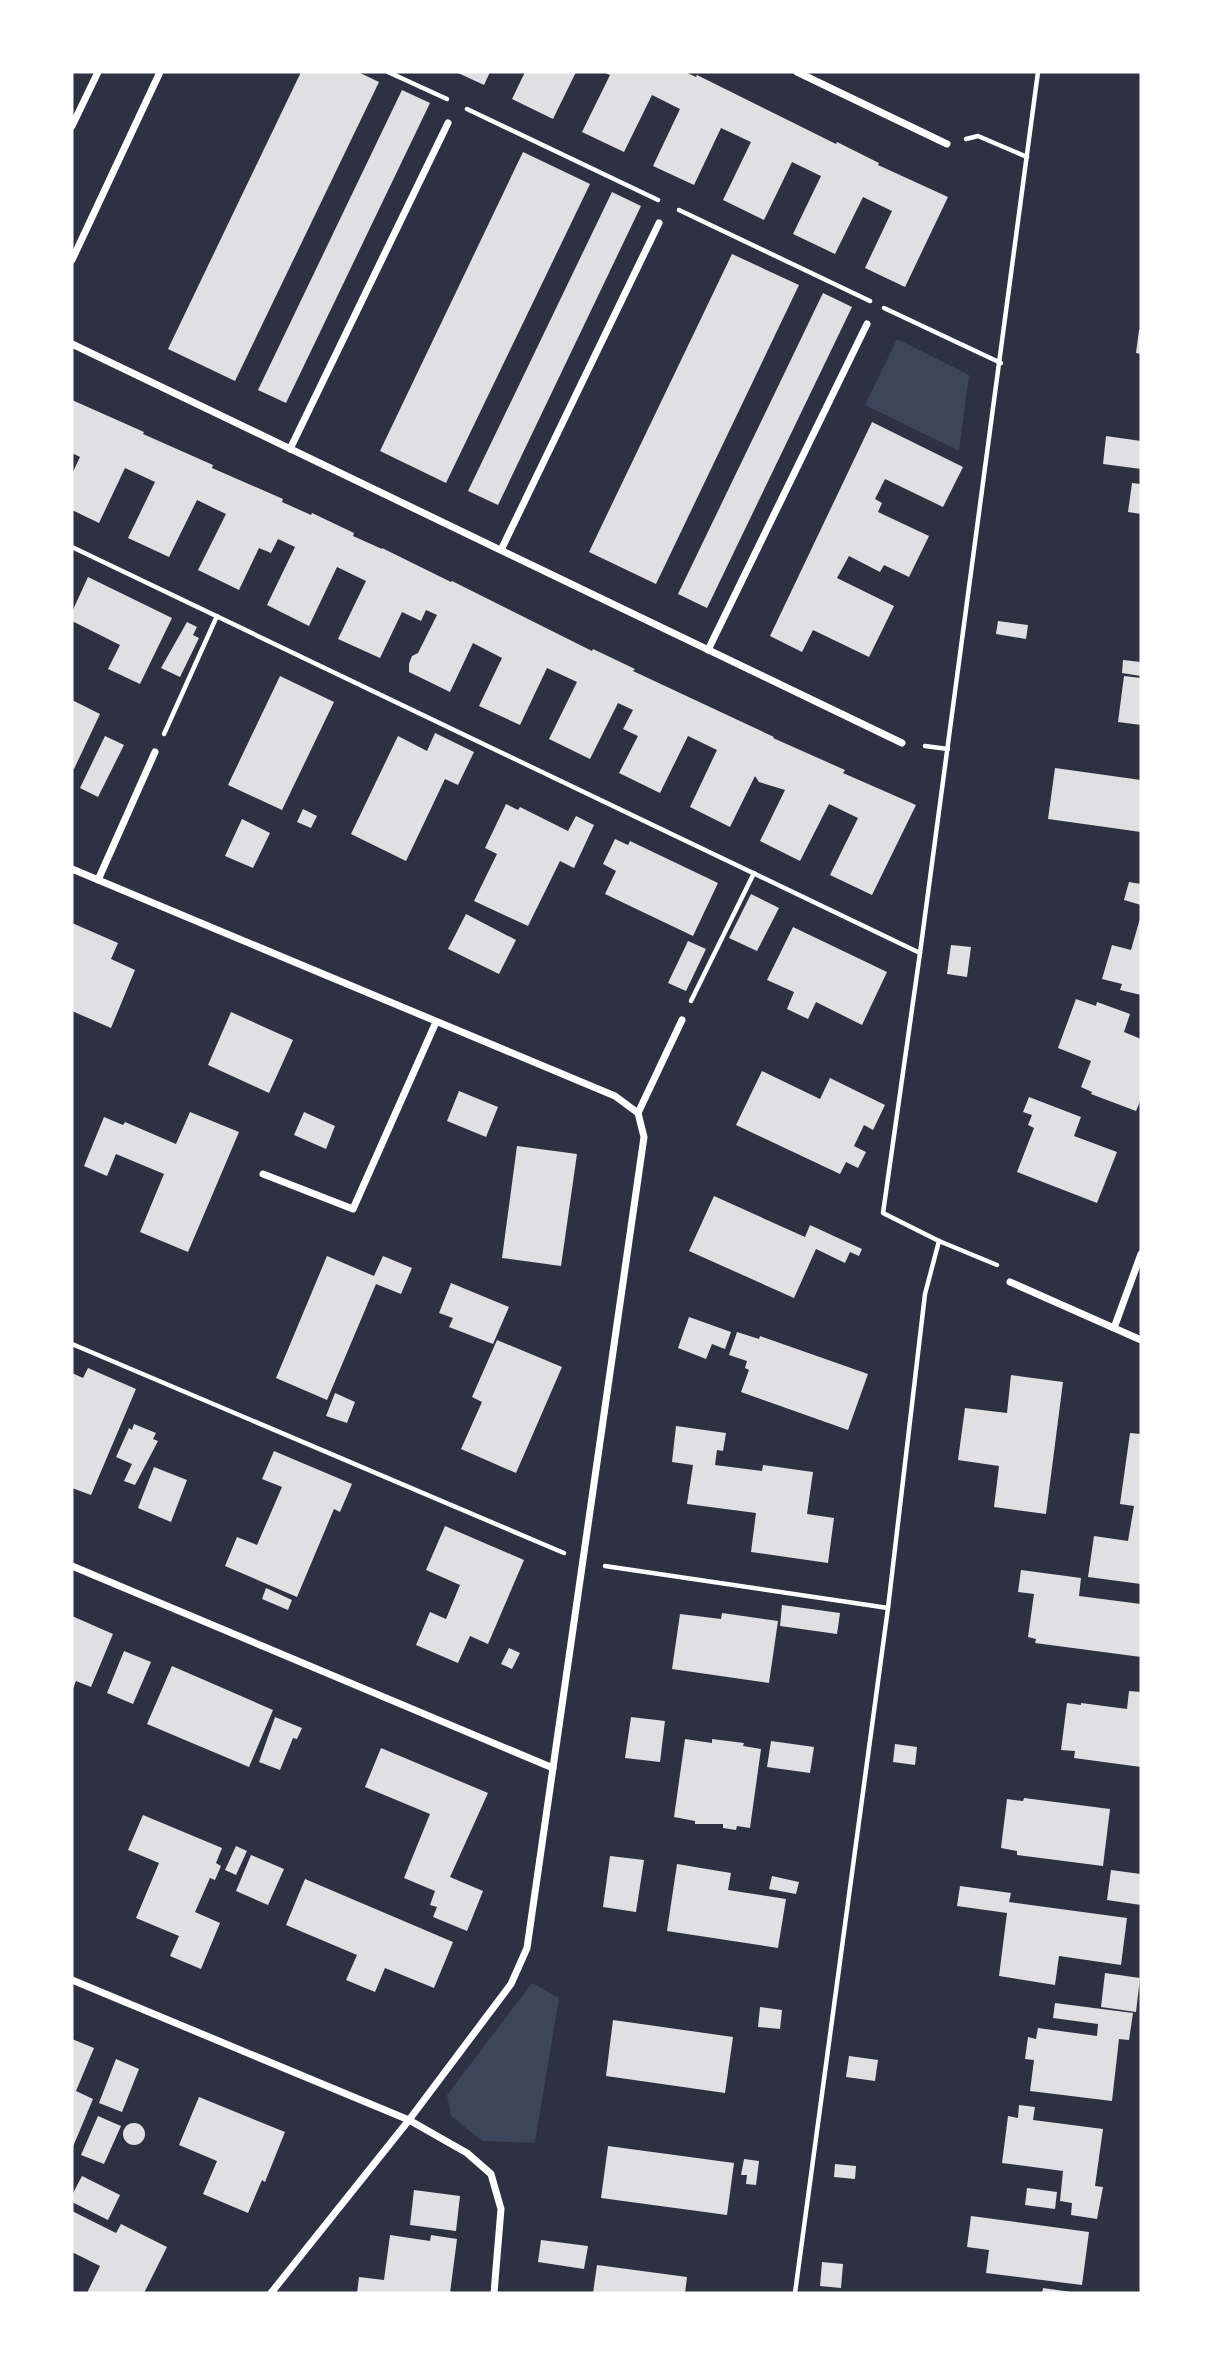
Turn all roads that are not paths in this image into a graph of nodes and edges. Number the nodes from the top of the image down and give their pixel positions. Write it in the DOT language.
graph roads {
  1 [pos="98,72"];
  2 [pos="160,72"];
  3 [pos="797,72"];
  4 [pos="448,123"];
  5 [pos="72,125"];
  6 [pos="947,144"];
  7 [pos="659,223"];
  8 [pos="72,260"];
  9 [pos="867,324"];
  10 [pos="72,344"];
  11 [pos="290,449"];
  12 [pos="500,550"];
  13 [pos="708,650"];
  14 [pos="902,743"];
  15 [pos="155,752"];
  16 [pos="72,869"];
  17 [pos="98,880"];
  18 [pos="682,1020"];
  19 [pos="436,1021"];
  20 [pos="638,1113"];
  21 [pos="263,1174"];
  22 [pos="1141,1255"];
  23 [pos="1010,1282"];
  24 [pos="1114,1328"];
  25 [pos="1141,1340"];
  26 [pos="72,1566"];
  27 [pos="553,1768"];
  28 [pos="72,1980"];
  29 [pos="409,2120"];
  30 [pos="271,2293"];
  31 [pos="494,2293"];
  1 -- 5 [label="street"];
  2 -- 8 [label="street"];
  3 -- 6 [label="street"];
  4 -- 11 [label="street"];
  7 -- 12 [label="street"];
  9 -- 13 [label="street"];
  10 -- 11 [label="street"];
  11 -- 12 [label="street"];
  12 -- 13 [label="street"];
  13 -- 14 [label="street"];
  15 -- 17 [label="street"];
  16 -- 17 [label="street"];
  17 -- 19 [label="street"];
  18 -- 20 [label="street"];
  19 -- 20 [label="street"];
  19 -- 21 [label="street"];
  20 -- 27 [label="street"];
  22 -- 24 [label="street"];
  23 -- 24 [label="street"];
  24 -- 25 [label="street"];
  26 -- 27 [label="street"];
  27 -- 29 [label="street"];
  28 -- 29 [label="street"];
  29 -- 30 [label="street"];
  29 -- 31 [label="street"];
}
